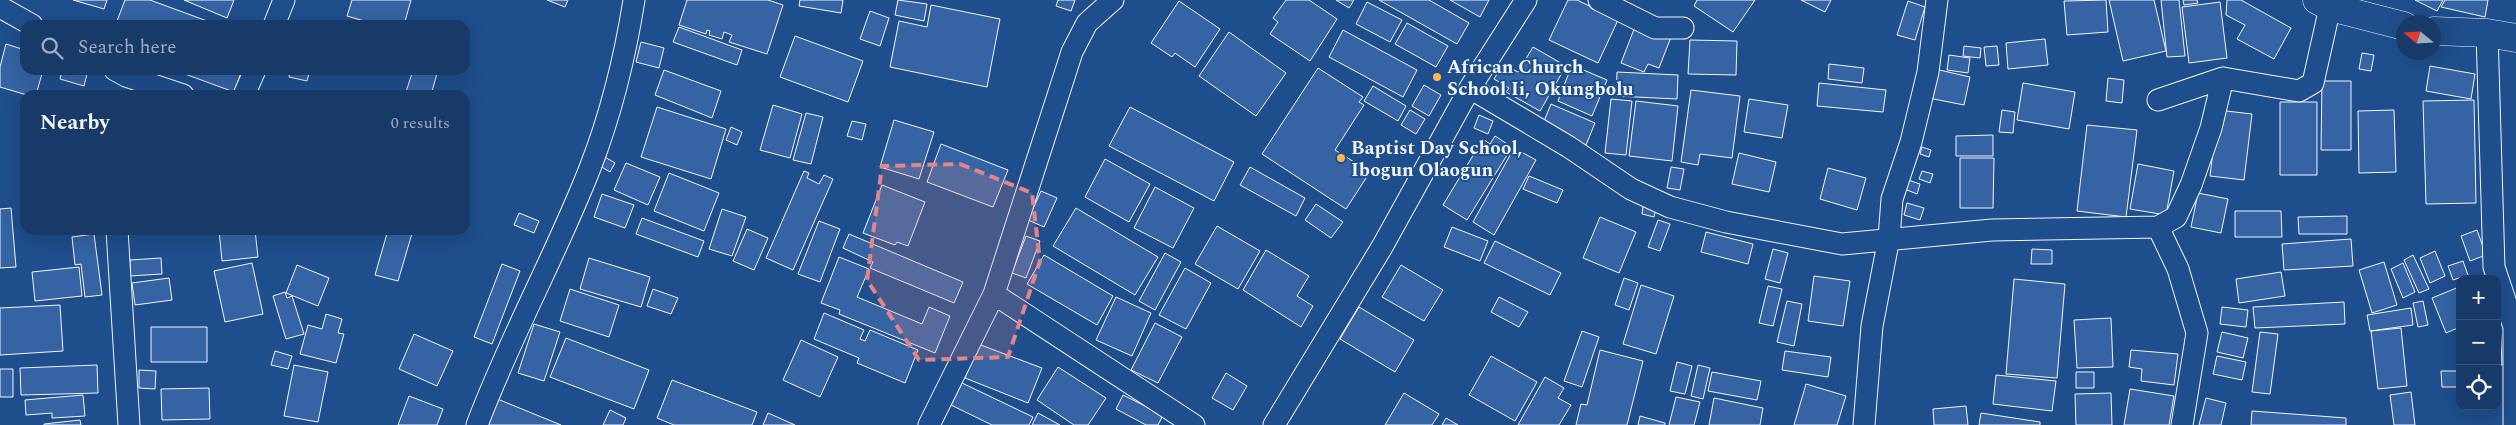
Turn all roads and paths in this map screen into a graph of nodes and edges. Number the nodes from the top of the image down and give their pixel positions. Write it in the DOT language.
graph roads {
  1 [pos="284,0"];
  2 [pos="634,0"];
  3 [pos="1113,0"];
  4 [pos="1526,0"];
  5 [pos="1599,0"];
  6 [pos="1937,0"];
  7 [pos="2323,4"];
  8 [pos="0,8"];
  9 [pos="23,20"];
  10 [pos="276,20"];
  11 [pos="2396,24"];
  12 [pos="1683,28"];
  13 [pos="2441,31"];
  14 [pos="2487,33"];
  15 [pos="2516,38"];
  16 [pos="253,75"];
  17 [pos="2223,78"];
  18 [pos="122,80"];
  19 [pos="1470,88"];
  20 [pos="163,90"];
  21 [pos="246,90"];
  22 [pos="2158,100"];
  23 [pos="2158,227"];
  24 [pos="117,235"];
  25 [pos="1889,238"];
  26 [pos="994,294"];
  27 [pos="2515,327"];
  28 [pos="129,425"];
  29 [pos="477,425"];
  30 [pos="929,425"];
  31 [pos="1194,425"];
  32 [pos="1274,425"];
  33 [pos="1864,425"];
  34 [pos="2182,425"];
  35 [pos="2514,425"];
  1 -- 10 [label="street"];
  2 -- 29 [label="street"];
  3 -- 26 [label="street"];
  4 -- 19 [label="street"];
  5 -- 12 [label="street"];
  6 -- 25 [label="street"];
  7 -- 11 [label="main road"];
  7 -- 17 [label="street"];
  8 -- 9 [label="street"];
  13 -- 14 [label="main road"];
  14 -- 15 [label="main road"];
  14 -- 27 [label="street"];
  16 -- 21 [label="street"];
  17 -- 22 [label="street"];
  17 -- 23 [label="street"];
  18 -- 20 [label="street"];
  19 -- 25 [label="street"];
  19 -- 32 [label="street"];
  23 -- 25 [label="street"];
  23 -- 34 [label="street"];
  24 -- 28 [label="street"];
  25 -- 33 [label="street"];
  26 -- 30 [label="street"];
  26 -- 31 [label="street"];
  27 -- 35 [label="street"];
}
